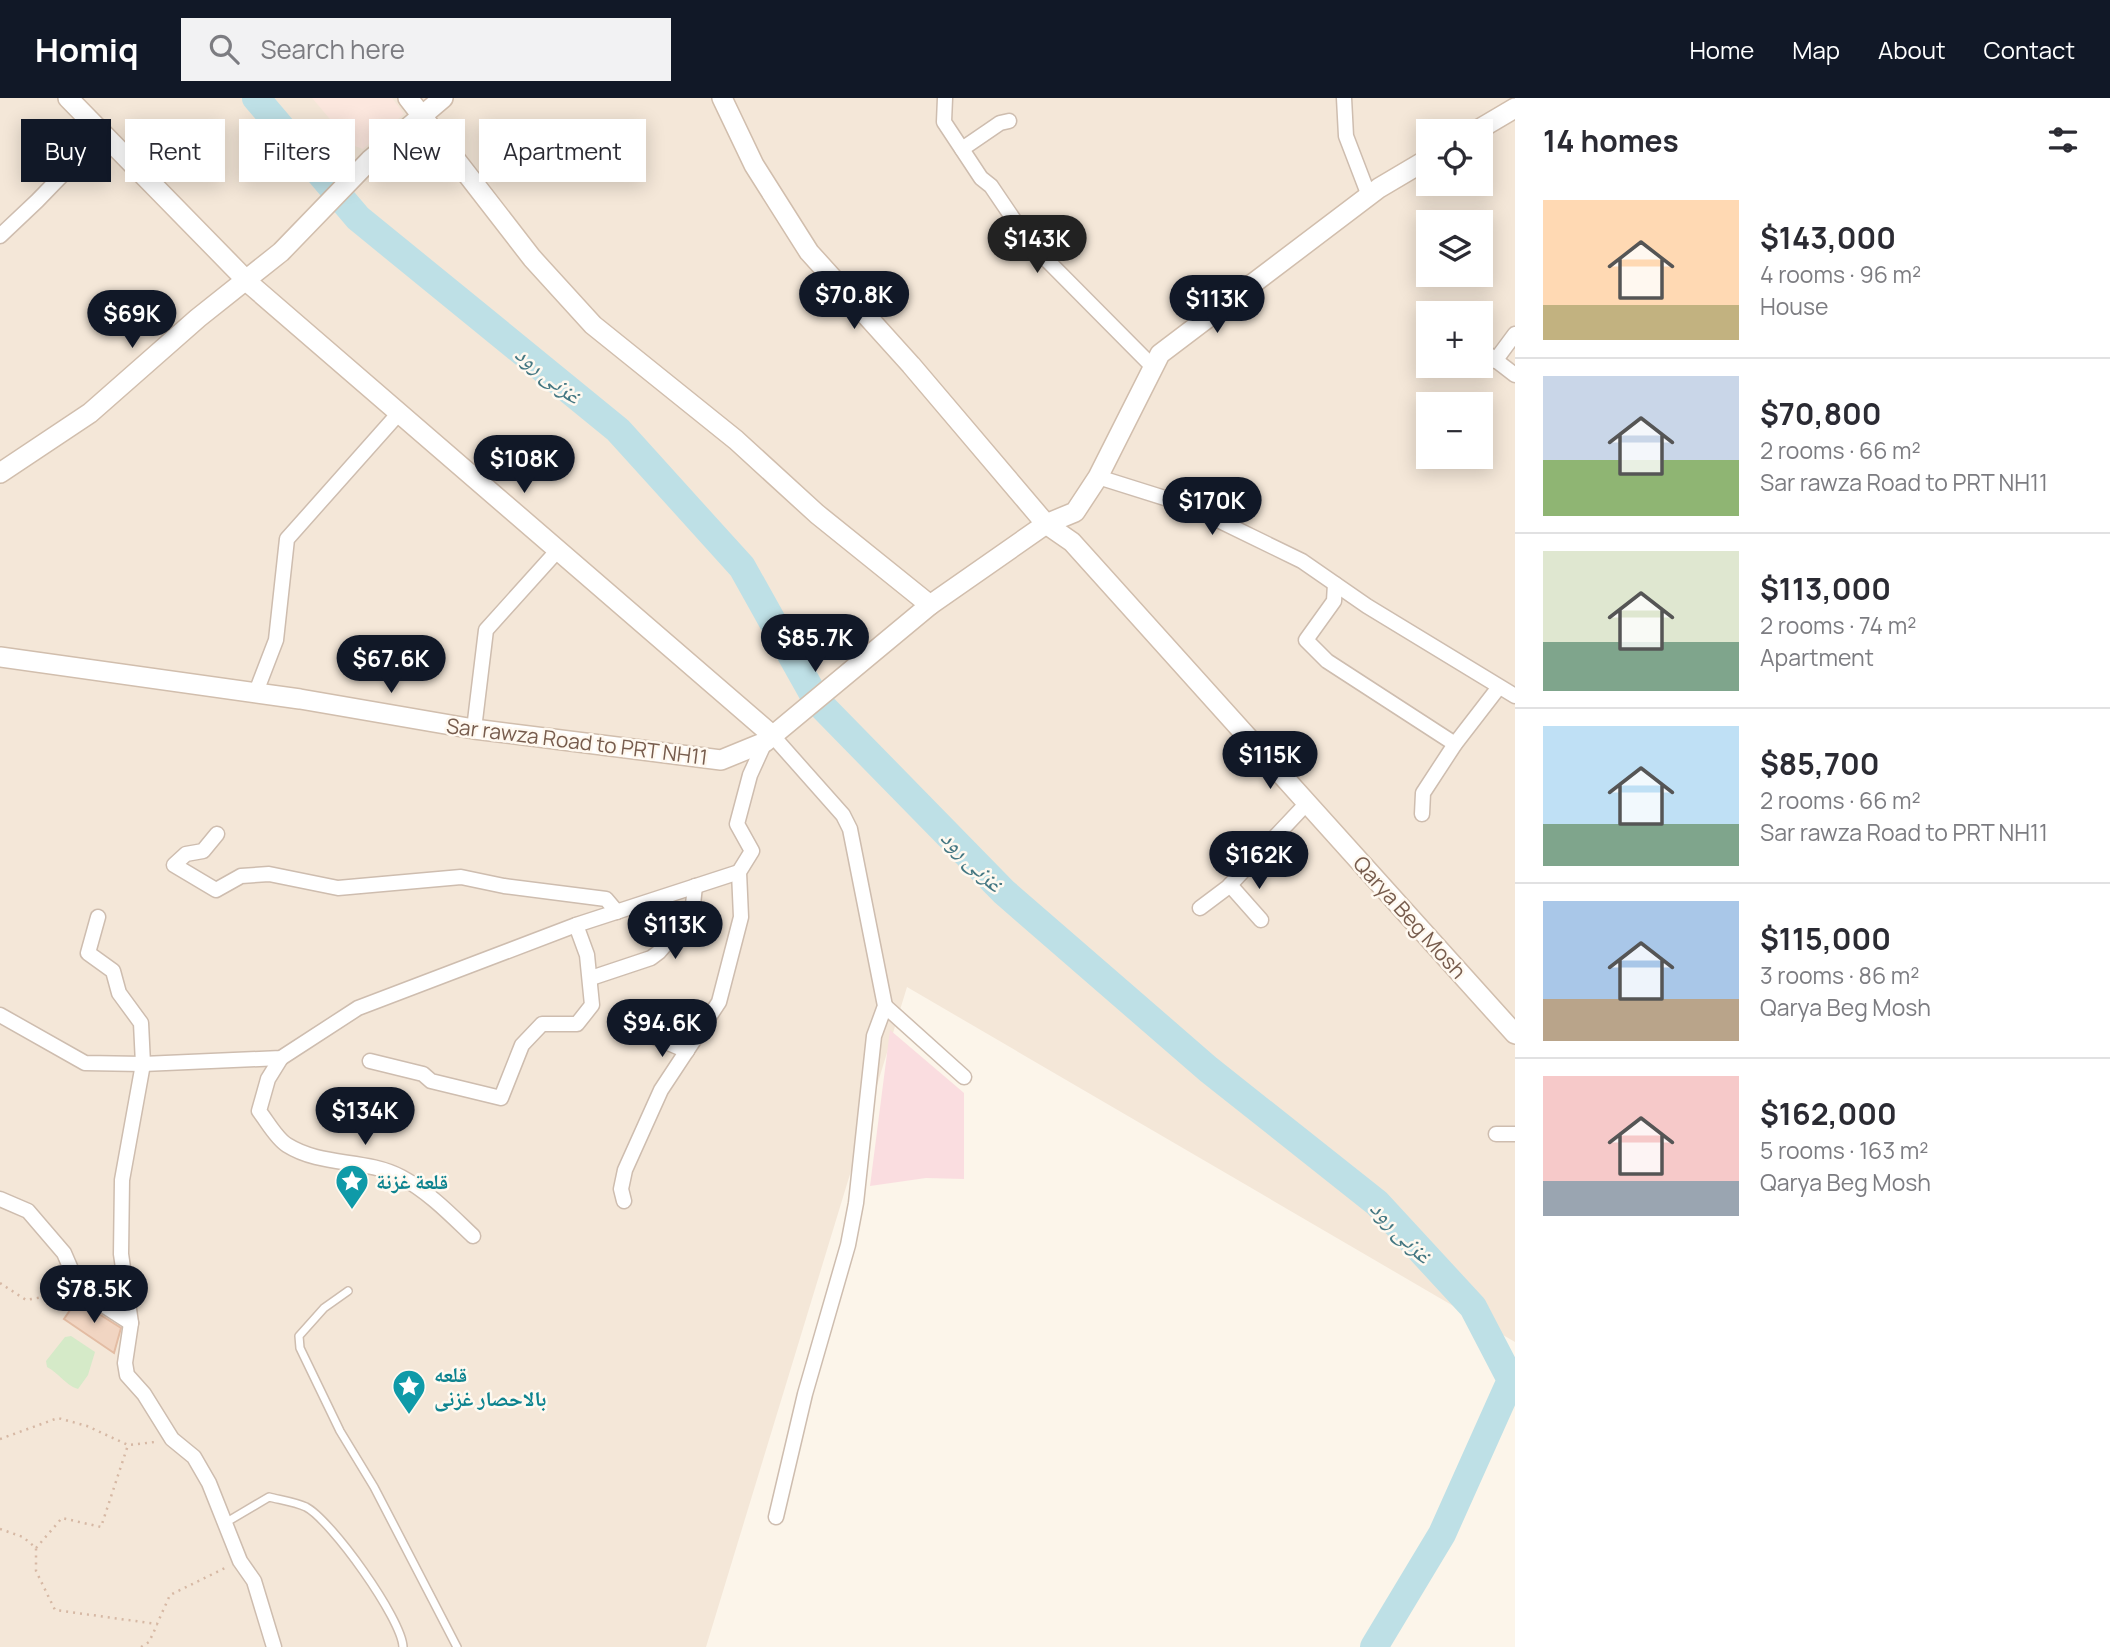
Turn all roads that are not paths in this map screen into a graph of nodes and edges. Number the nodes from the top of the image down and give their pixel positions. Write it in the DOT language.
graph roads {
  1 [pos="68,98"];
  2 [pos="408,98"];
  3 [pos="443,98"];
  4 [pos="722,98"];
  5 [pos="946,98"];
  6 [pos="1344,98"];
  7 [pos="1515,108"];
  8 [pos="423,117"];
  9 [pos="88,119"];
  10 [pos="1009,121"];
  11 [pos="1493,121"];
  12 [pos="111,143"];
  13 [pos="962,149"];
  14 [pos="1416,167"];
  15 [pos="55,182"];
  16 [pos="1369,196"];
  17 [pos="0,236"];
  18 [pos="246,280"];
  19 [pos="1515,334"];
  20 [pos="1495,361"];
  21 [pos="1153,367"];
  22 [pos="1515,375"];
  23 [pos="399,413"];
  24 [pos="0,473"];
  25 [pos="1098,477"];
  26 [pos="1046,524"];
  27 [pos="558,550"];
  28 [pos="1335,584"];
  29 [pos="930,605"];
  30 [pos="0,657"];
  31 [pos="1499,687"];
  32 [pos="256,692"];
  33 [pos="1515,696"];
  34 [pos="474,729"];
  35 [pos="773,734"];
  36 [pos="1455,744"];
  37 [pos="1307,803"];
  38 [pos="1422,814"];
  39 [pos="217,834"];
  40 [pos="739,872"];
  41 [pos="1230,885"];
  42 [pos="695,886"];
  43 [pos="1200,908"];
  44 [pos="617,912"];
  45 [pos="98,917"];
  46 [pos="1261,920"];
  47 [pos="576,925"];
  48 [pos="591,978"];
  49 [pos="885,1006"];
  50 [pos="0,1015"];
  51 [pos="1515,1034"];
  52 [pos="652,1036"];
  53 [pos="687,1051"];
  54 [pos="281,1058"];
  55 [pos="370,1061"];
  56 [pos="143,1064"];
  57 [pos="964,1077"];
  58 [pos="1496,1134"];
  59 [pos="1515,1134"];
  60 [pos="0,1199"];
  61 [pos="624,1201"];
  62 [pos="473,1236"];
  63 [pos="348,1291"];
  64 [pos="131,1323"];
  65 [pos="776,1517"];
  66 [pos="225,1523"];
  67 [pos="274,1647"];
  68 [pos="403,1647"];
  69 [pos="457,1647"];
  1 -- 9 [label="street"];
  2 -- 8 [label="street"];
  3 -- 8 [label="street"];
  4 -- 26 [label="street"];
  5 -- 13 [label="street"];
  6 -- 16 [label="street"];
  7 -- 11 [label="street"];
  8 -- 18 [label="street"];
  8 -- 29 [label="street"];
  10 -- 13 [label="street"];
  12 -- 18 [label="street"];
  13 -- 21 [label="street"];
  14 -- 16 [label="street, Sar rawza Road to PRT NH11"];
  15 -- 17 [label="street"];
  16 -- 21 [label="street, Sar rawza Road to PRT NH11"];
  18 -- 23 [label="street"];
  18 -- 24 [label="street"];
  19 -- 20 [label="street"];
  20 -- 22 [label="street"];
  21 -- 25 [label="street, Sar rawza Road to PRT NH11"];
  23 -- 27 [label="street"];
  23 -- 32 [label="street"];
  25 -- 26 [label="street, Sar rawza Road to PRT NH11"];
  25 -- 28 [label="street"];
  26 -- 29 [label="street, Sar rawza Road to PRT NH11"];
  26 -- 37 [label="street, Qarya Beg Mosh"];
  27 -- 34 [label="street"];
  27 -- 35 [label="street"];
  28 -- 31 [label="street"];
  28 -- 36 [label="street"];
  29 -- 35 [label="street, Sar rawza Road to PRT NH11"];
  30 -- 32 [label="street, Sar rawza Road to PRT NH11"];
  31 -- 33 [label="street"];
  31 -- 36 [label="street"];
  32 -- 34 [label="street, Sar rawza Road to PRT NH11"];
  34 -- 35 [label="street, Sar rawza Road to PRT NH11"];
  35 -- 40 [label="street"];
  35 -- 49 [label="street"];
  36 -- 38 [label="street"];
  37 -- 41 [label="street"];
  37 -- 51 [label="street, Qarya Beg Mosh"];
  39 -- 44 [label="street"];
  40 -- 42 [label="street"];
  40 -- 53 [label="street"];
  41 -- 43 [label="street"];
  41 -- 46 [label="street"];
  42 -- 44 [label="street"];
  42 -- 48 [label="street"];
  44 -- 47 [label="street"];
  45 -- 56 [label="street"];
  47 -- 48 [label="street"];
  47 -- 54 [label="street"];
  48 -- 55 [label="street"];
  49 -- 57 [label="street"];
  49 -- 65 [label="street"];
  50 -- 56 [label="street"];
  52 -- 53 [label="street"];
  53 -- 61 [label="street"];
  54 -- 56 [label="street"];
  54 -- 62 [label="street"];
  56 -- 64 [label="street"];
  58 -- 59 [label="street"];
  60 -- 64 [label="street"];
  63 -- 69 [label="lane"];
  64 -- 66 [label="street"];
  66 -- 67 [label="street"];
  66 -- 68 [label="lane"];
}
